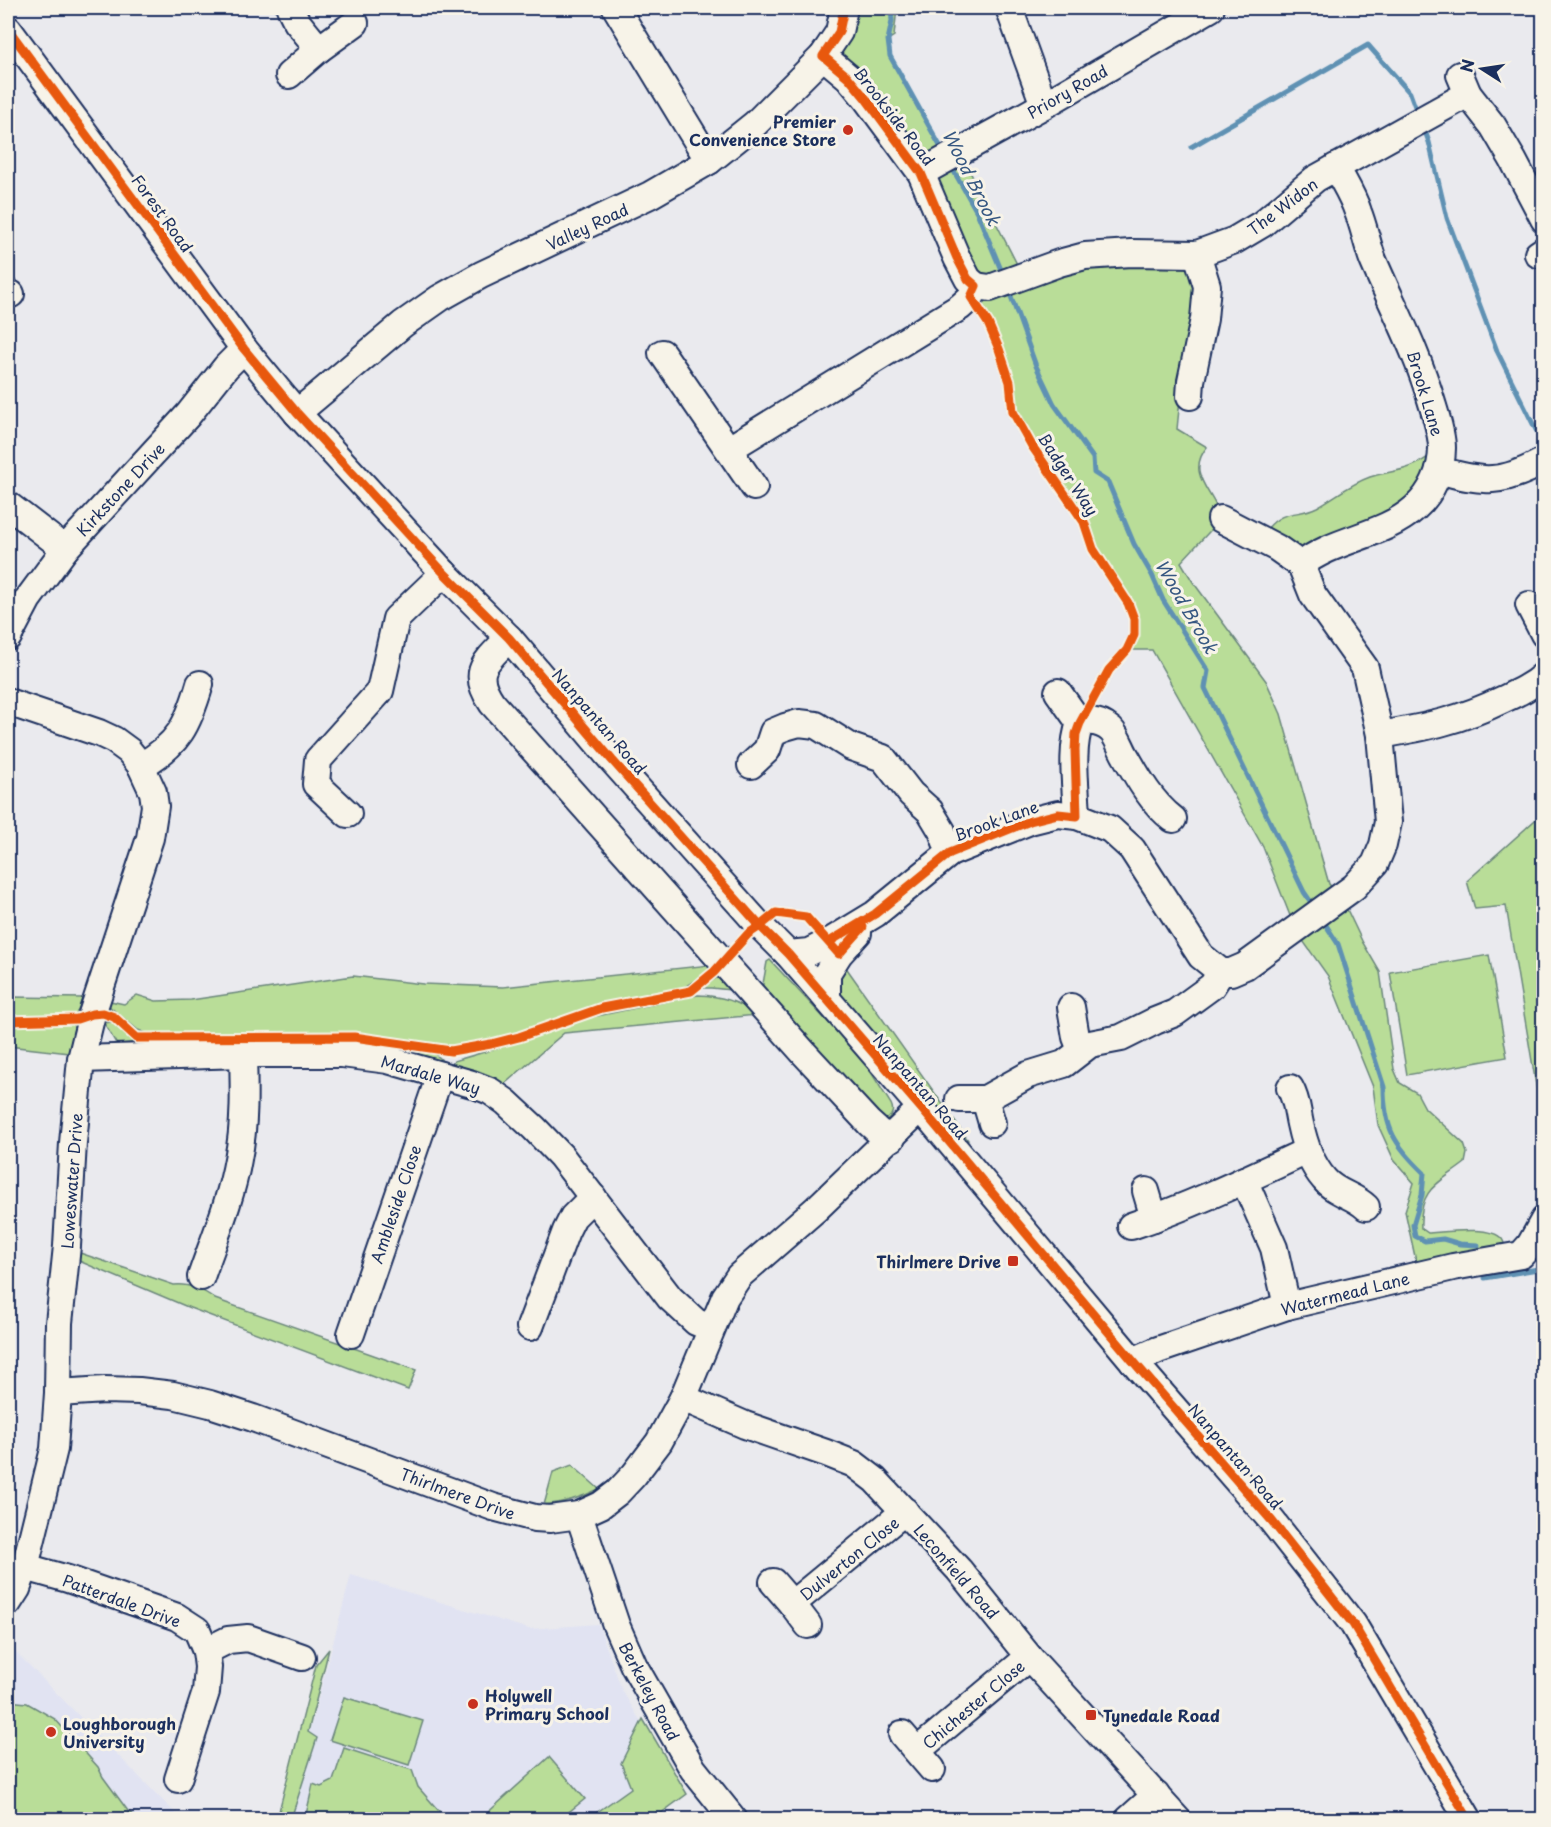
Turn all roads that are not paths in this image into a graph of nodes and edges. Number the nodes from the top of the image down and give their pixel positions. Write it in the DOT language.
graph roads {
  1 [pos="290,8"];
  2 [pos="616,8"];
  3 [pos="844,8"];
  4 [pos="1009,8"];
  5 [pos="1211,8"];
  6 [pos="355,23"];
  7 [pos="8,29"];
  8 [pos="319,50"];
  9 [pos="823,56"];
  10 [pos="289,75"];
  11 [pos="1044,105"];
  12 [pos="709,161"];
  13 [pos="940,163"];
  14 [pos="1336,166"];
  15 [pos="1544,219"];
  16 [pos="1197,254"];
  17 [pos="997,283"];
  18 [pos="244,349"];
  19 [pos="662,353"];
  20 [pos="1186,385"];
  21 [pos="297,413"];
  22 [pos="729,449"];
  23 [pos="1544,461"];
  24 [pos="1439,470"];
  25 [pos="754,487"];
  26 [pos="8,506"];
  27 [pos="1221,519"];
  28 [pos="65,549"];
  29 [pos="1301,565"];
  30 [pos="444,573"];
  31 [pos="1529,605"];
  32 [pos="1544,634"];
  33 [pos="8,637"];
  34 [pos="509,638"];
  35 [pos="1544,675"];
  36 [pos="1058,692"];
  37 [pos="190,698"];
  38 [pos="8,702"];
  39 [pos="1080,723"];
  40 [pos="1380,735"];
  41 [pos="751,765"];
  42 [pos="141,766"];
  43 [pos="348,814"];
  44 [pos="1077,816"];
  45 [pos="1160,817"];
  46 [pos="950,853"];
  47 [pos="875,914"];
  48 [pos="788,954"];
  49 [pos="1221,972"];
  50 [pos="827,999"];
  51 [pos="1071,1007"];
  52 [pos="1081,1050"];
  53 [pos="243,1054"];
  54 [pos="81,1059"];
  55 [pos="440,1075"];
  56 [pos="1290,1088"];
  57 [pos="959,1099"];
  58 [pos="921,1108"];
  59 [pos="892,1138"];
  60 [pos="1307,1151"];
  61 [pos="1244,1180"];
  62 [pos="1146,1191"];
  63 [pos="593,1197"];
  64 [pos="1366,1207"];
  65 [pos="1544,1220"];
  66 [pos="200,1277"];
  67 [pos="1287,1306"];
  68 [pos="529,1327"];
  69 [pos="711,1328"];
  70 [pos="351,1334"];
  71 [pos="1134,1361"];
  72 [pos="58,1393"];
  73 [pos="683,1398"];
  74 [pos="905,1511"];
  75 [pos="579,1515"];
  76 [pos="25,1567"];
  77 [pos="773,1582"];
  78 [pos="8,1603"];
  79 [pos="792,1604"];
  80 [pos="808,1625"];
  81 [pos="206,1651"];
  82 [pos="302,1657"];
  83 [pos="1029,1657"];
  84 [pos="917,1751"];
  85 [pos="185,1771"];
  86 [pos="1156,1795"];
  87 [pos="734,1820"];
  88 [pos="1128,1820"];
  89 [pos="1178,1820"];
  90 [pos="1469,1820"];
  1 -- 8 [label="street"];
  2 -- 12 [label="street"];
  3 -- 9 [label="street, Valley Road"];
  4 -- 11 [label="street"];
  5 -- 11 [label="street, Priory Road"];
  6 -- 8 [label="street"];
  7 -- 18 [label="street, Forest Road"];
  8 -- 10 [label="street"];
  9 -- 12 [label="street, Valley Road"];
  9 -- 13 [label="street, Brookside Road"];
  11 -- 13 [label="street, Priory Road"];
  12 -- 21 [label="street, Valley Road"];
  13 -- 17 [label="street, Brookside Road"];
  14 -- 15 [label="street, The Widon"];
  14 -- 16 [label="street, The Widon"];
  14 -- 24 [label="street, Brook Lane"];
  16 -- 17 [label="street, The Widon"];
  16 -- 20 [label="street"];
  17 -- 22 [label="street"];
  18 -- 21 [label="street, Forest Road"];
  18 -- 28 [label="street, Kirkstone Drive"];
  19 -- 22 [label="street"];
  21 -- 30 [label="street, Nanpantan Road"];
  22 -- 25 [label="street"];
  23 -- 24 [label="street"];
  24 -- 29 [label="street, Brook Lane"];
  26 -- 28 [label="street"];
  27 -- 29 [label="street"];
  28 -- 33 [label="street, Kirkstone Drive"];
  29 -- 40 [label="street"];
  30 -- 34 [label="street, Nanpantan Road"];
  30 -- 43 [label="street"];
  31 -- 32 [label="street"];
  34 -- 48 [label="street, Nanpantan Road"];
  34 -- 59 [label="street"];
  35 -- 40 [label="street"];
  36 -- 39 [label="street"];
  37 -- 42 [label="street"];
  38 -- 42 [label="street, Loweswater Drive"];
  39 -- 44 [label="street"];
  39 -- 45 [label="street"];
  40 -- 49 [label="street"];
  41 -- 46 [label="street"];
  42 -- 54 [label="street, Loweswater Drive"];
  44 -- 46 [label="street, Brook Lane"];
  44 -- 49 [label="street, Brook Lane"];
  46 -- 47 [label="street, Brook Lane"];
  47 -- 48 [label="street, Brook Lane"];
  47 -- 50 [label="street, Brook Lane"];
  48 -- 50 [label="street, Nanpantan Road"];
  49 -- 52 [label="street"];
  50 -- 58 [label="street, Nanpantan Road"];
  51 -- 52 [label="street"];
  52 -- 57 [label="street"];
  53 -- 54 [label="street, Mardale Way"];
  53 -- 55 [label="street, Mardale Way"];
  53 -- 66 [label="street"];
  54 -- 72 [label="street, Loweswater Drive"];
  55 -- 63 [label="street, Mardale Way"];
  55 -- 70 [label="street, Ambleside Close"];
  56 -- 60 [label="street"];
  58 -- 59 [label="street, Thirlmere Drive"];
  58 -- 71 [label="street, Nanpantan Road"];
  59 -- 69 [label="street, Thirlmere Drive"];
  60 -- 61 [label="street"];
  60 -- 64 [label="street"];
  61 -- 62 [label="street"];
  61 -- 67 [label="street"];
  63 -- 68 [label="street"];
  63 -- 69 [label="street, Mardale Way"];
  65 -- 67 [label="street, Watermead Lane"];
  67 -- 71 [label="street, Watermead Lane"];
  69 -- 73 [label="street, Thirlmere Drive"];
  71 -- 90 [label="street, Nanpantan Road"];
  72 -- 75 [label="street, Thirlmere Drive"];
  72 -- 76 [label="street, Loweswater Drive"];
  73 -- 74 [label="street, Leconfield Road"];
  73 -- 75 [label="street, Thirlmere Drive"];
  74 -- 79 [label="street, Dulverton Close"];
  74 -- 83 [label="street, Leconfield Road"];
  75 -- 87 [label="street, Berkeley Road"];
  76 -- 78 [label="street, Loweswater Drive"];
  76 -- 81 [label="street, Patterdale Drive"];
  77 -- 79 [label="street, Dulverton Close"];
  79 -- 80 [label="street, Dulverton Close"];
  81 -- 82 [label="street"];
  81 -- 85 [label="street, Patterdale Drive"];
  83 -- 84 [label="street, Chichester Close"];
  83 -- 86 [label="street, Leconfield Road"];
  86 -- 88 [label="street"];
  86 -- 89 [label="street, Leconfield Road"];
}
